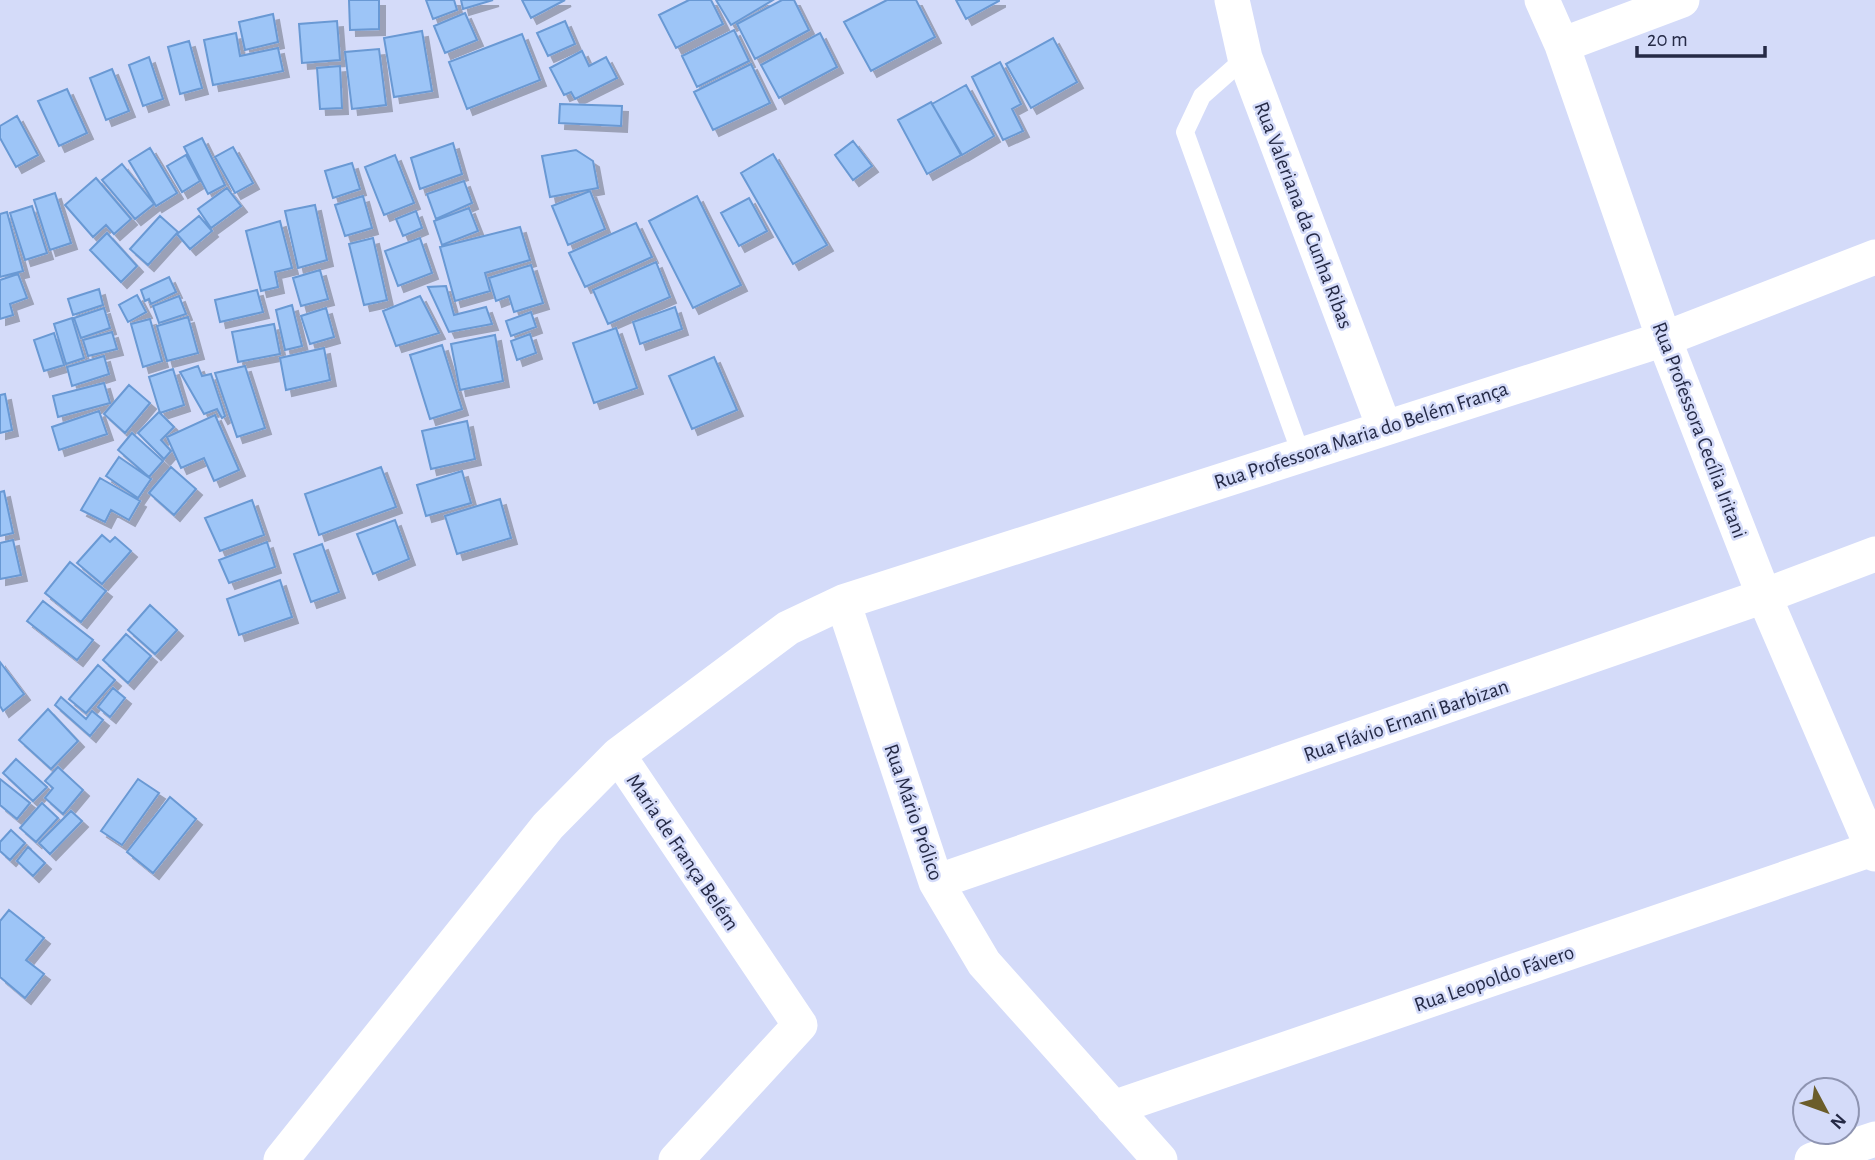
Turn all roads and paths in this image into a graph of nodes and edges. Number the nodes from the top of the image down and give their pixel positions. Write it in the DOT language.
graph roads {
  1 [pos="1232,0"];
  2 [pos="1542,0"];
  3 [pos="1682,0"];
  4 [pos="1562,45"];
  5 [pos="1245,58"];
  6 [pos="1875,257"];
  7 [pos="1664,339"];
  8 [pos="1384,427"];
  9 [pos="1301,454"];
  10 [pos="1875,554"];
  11 [pos="1764,596"];
  12 [pos="843,603"];
  13 [pos="618,755"];
  14 [pos="1874,850"];
  15 [pos="936,882"];
  16 [pos="1113,1108"];
  17 [pos="1875,1139"];
  18 [pos="281,1160"];
  19 [pos="676,1160"];
  20 [pos="1160,1160"];
  21 [pos="1812,1160"];
  1 -- 5 [label="street, Rua Valeriana da Cunha Ribas"];
  2 -- 4 [label="street, Rua Professora Cecília Iritani"];
  3 -- 4 [label="street"];
  4 -- 7 [label="street, Rua Professora Cecília Iritani"];
  5 -- 8 [label="street, Rua Valeriana da Cunha Ribas"];
  5 -- 9 [label="lane"];
  6 -- 7 [label="street, Rua Professora Maria do Belém França"];
  7 -- 8 [label="street, Rua Professora Maria do Belém França"];
  7 -- 11 [label="street, Rua Professora Cecília Iritani"];
  8 -- 9 [label="street, Rua Professora Maria do Belém França"];
  9 -- 12 [label="street, Rua Professora Maria do Belém França"];
  10 -- 11 [label="street, Rua Flávio Ernani Barbizan"];
  11 -- 14 [label="street, Rua Professora Cecília Iritani"];
  11 -- 15 [label="street, Rua Flávio Ernani Barbizan"];
  12 -- 13 [label="street, Rua Professora Maria do Belém França"];
  12 -- 15 [label="street, Rua Mário Prólico"];
  13 -- 18 [label="street, Maria de França Belém"];
  13 -- 19 [label="street, Maria de França Belém"];
  14 -- 16 [label="street, Rua Leopoldo Fávero"];
  15 -- 16 [label="street, Rua Mário Prólico"];
  16 -- 20 [label="street, Rua Mário Prólico"];
  17 -- 21 [label="street"];
}
